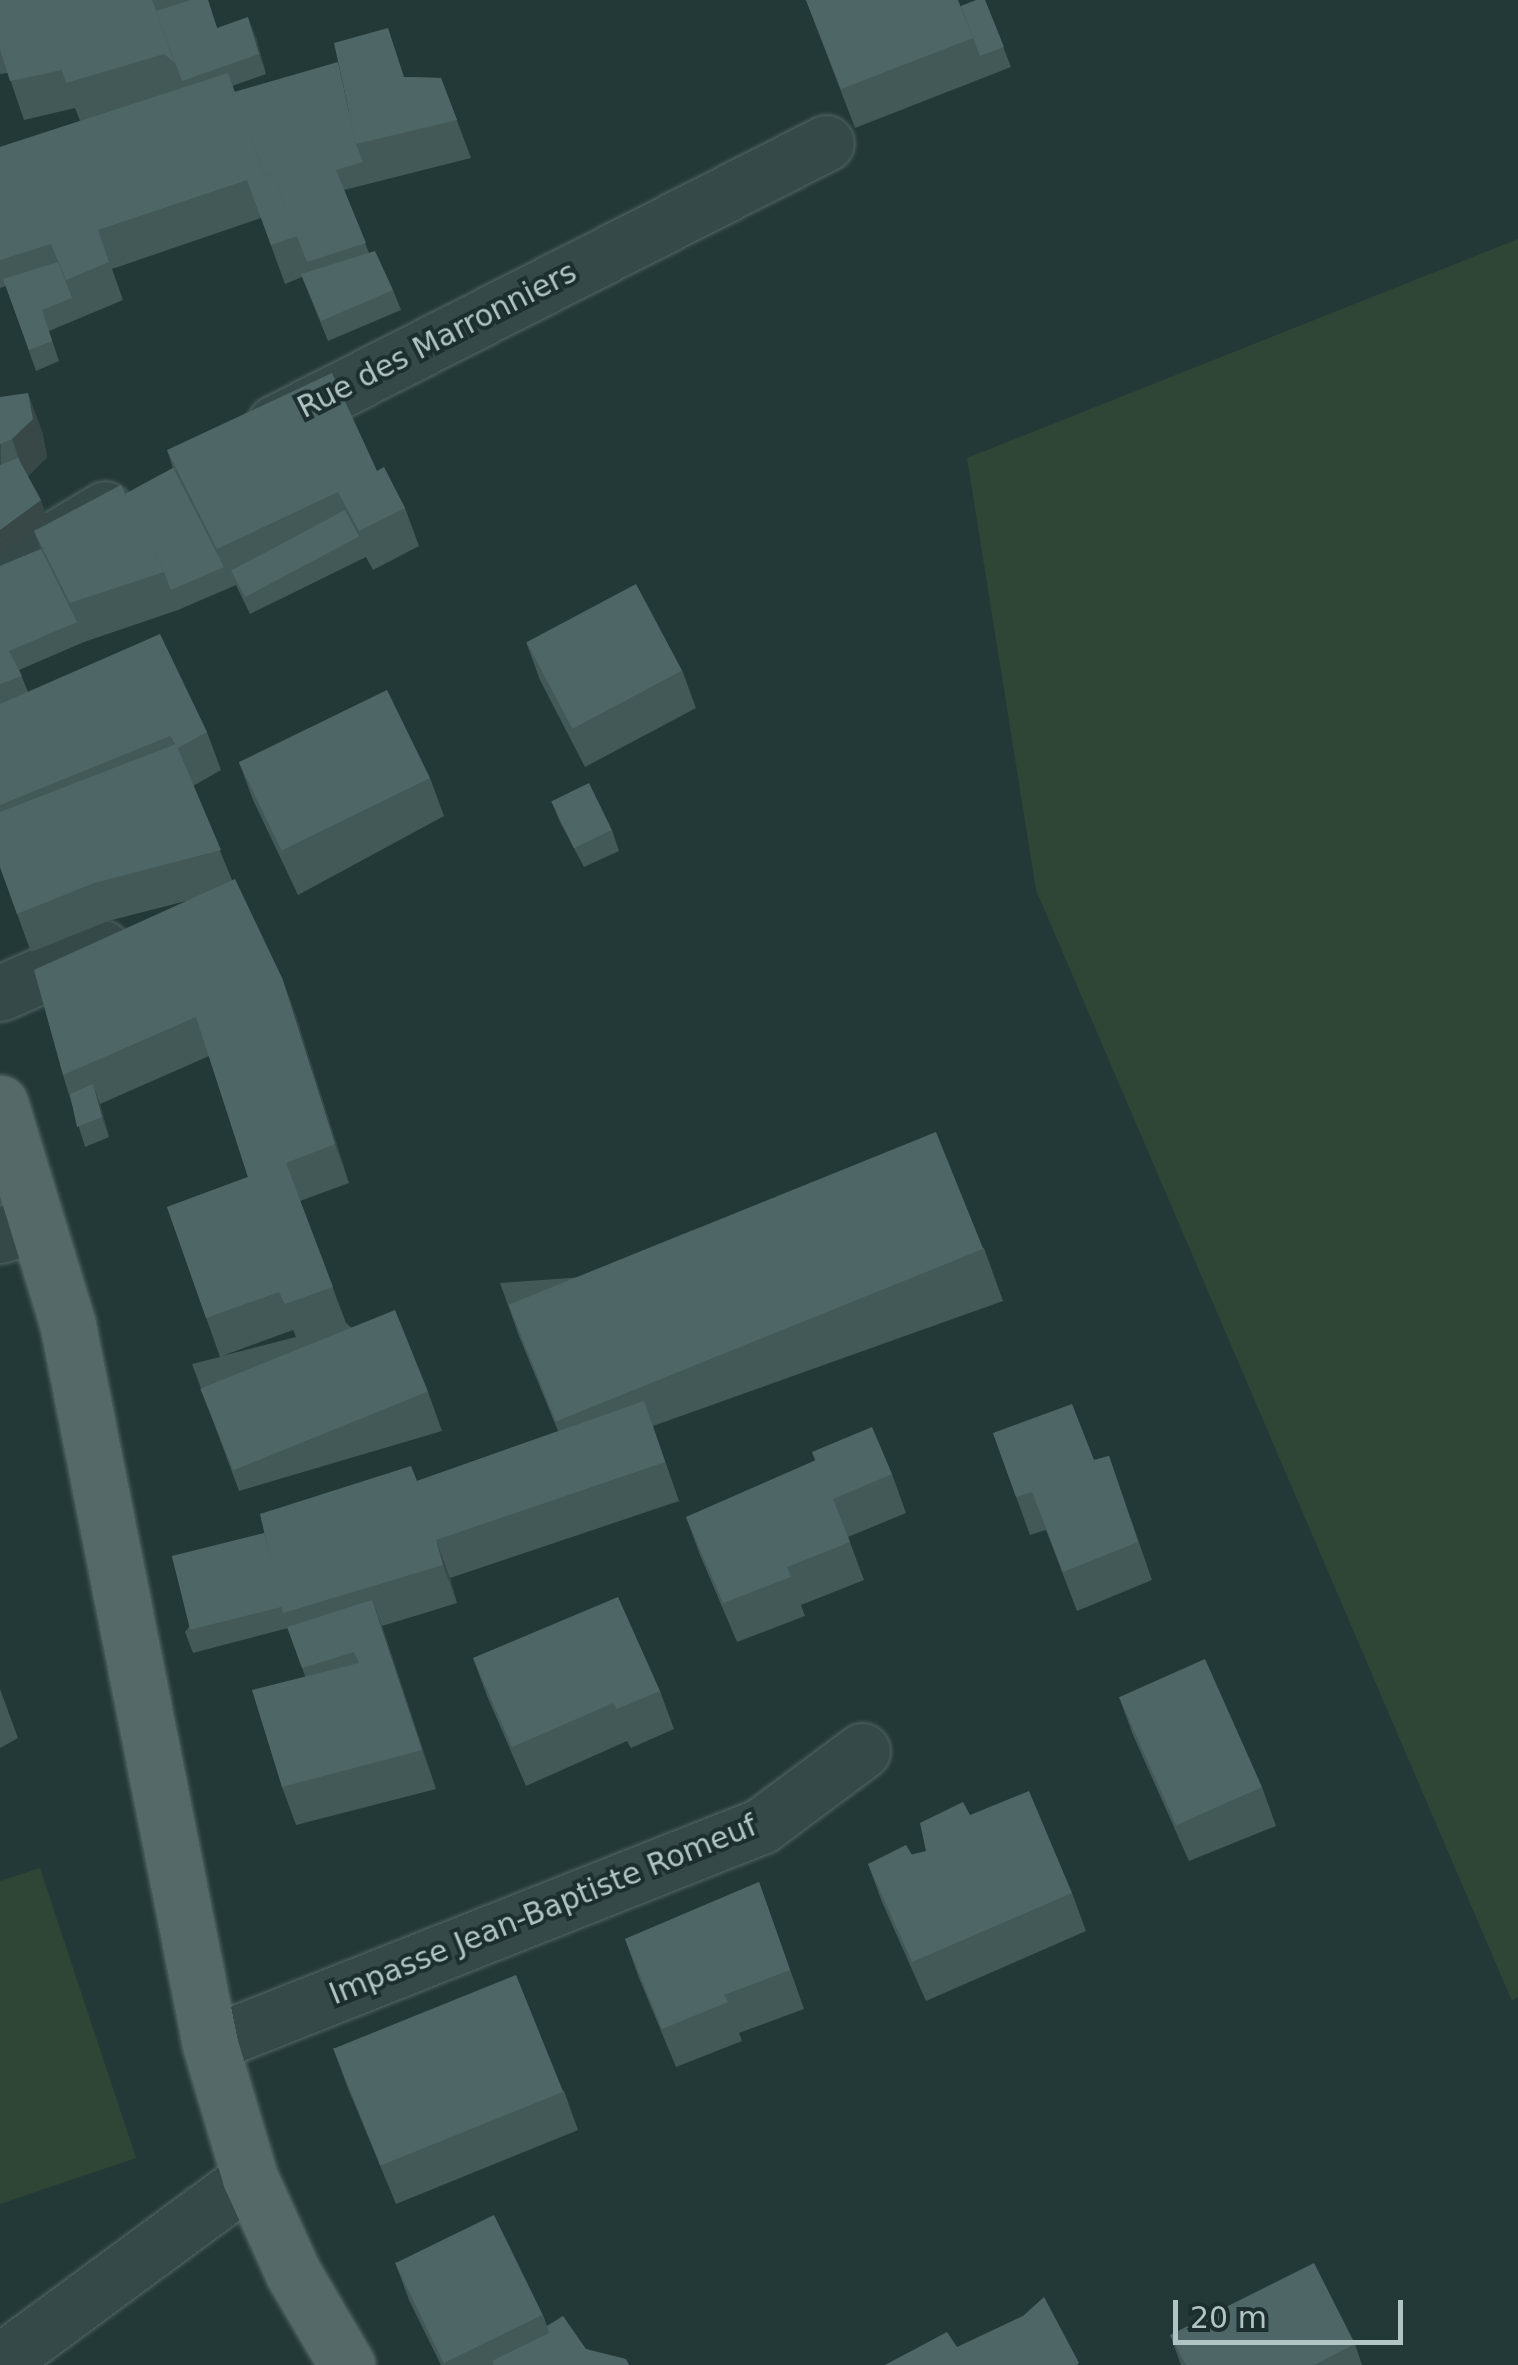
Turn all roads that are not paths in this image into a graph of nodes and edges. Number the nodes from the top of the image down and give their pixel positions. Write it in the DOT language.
graph roads {
  1 [pos="826,143"];
  2 [pos="223,449"];
  3 [pos="152,485"];
  4 [pos="0,572"];
  5 [pos="155,930"];
  6 [pos="0,993"];
  7 [pos="0,1104"];
  8 [pos="18,1229"];
  9 [pos="862,1751"];
  10 [pos="210,2044"];
  11 [pos="250,2178"];
  12 [pos="0,2362"];
  13 [pos="347,2365"];
  1 -- 2 [label="street, Rue des Marronniers"];
  3 -- 4 [label="street"];
  5 -- 6 [label="street"];
  7 -- 8 [label="main road"];
  8 -- 10 [label="main road"];
  9 -- 10 [label="street, Impasse Jean-Baptiste Romeuf"];
  10 -- 11 [label="main road"];
  11 -- 12 [label="street"];
  11 -- 13 [label="main road"];
}
